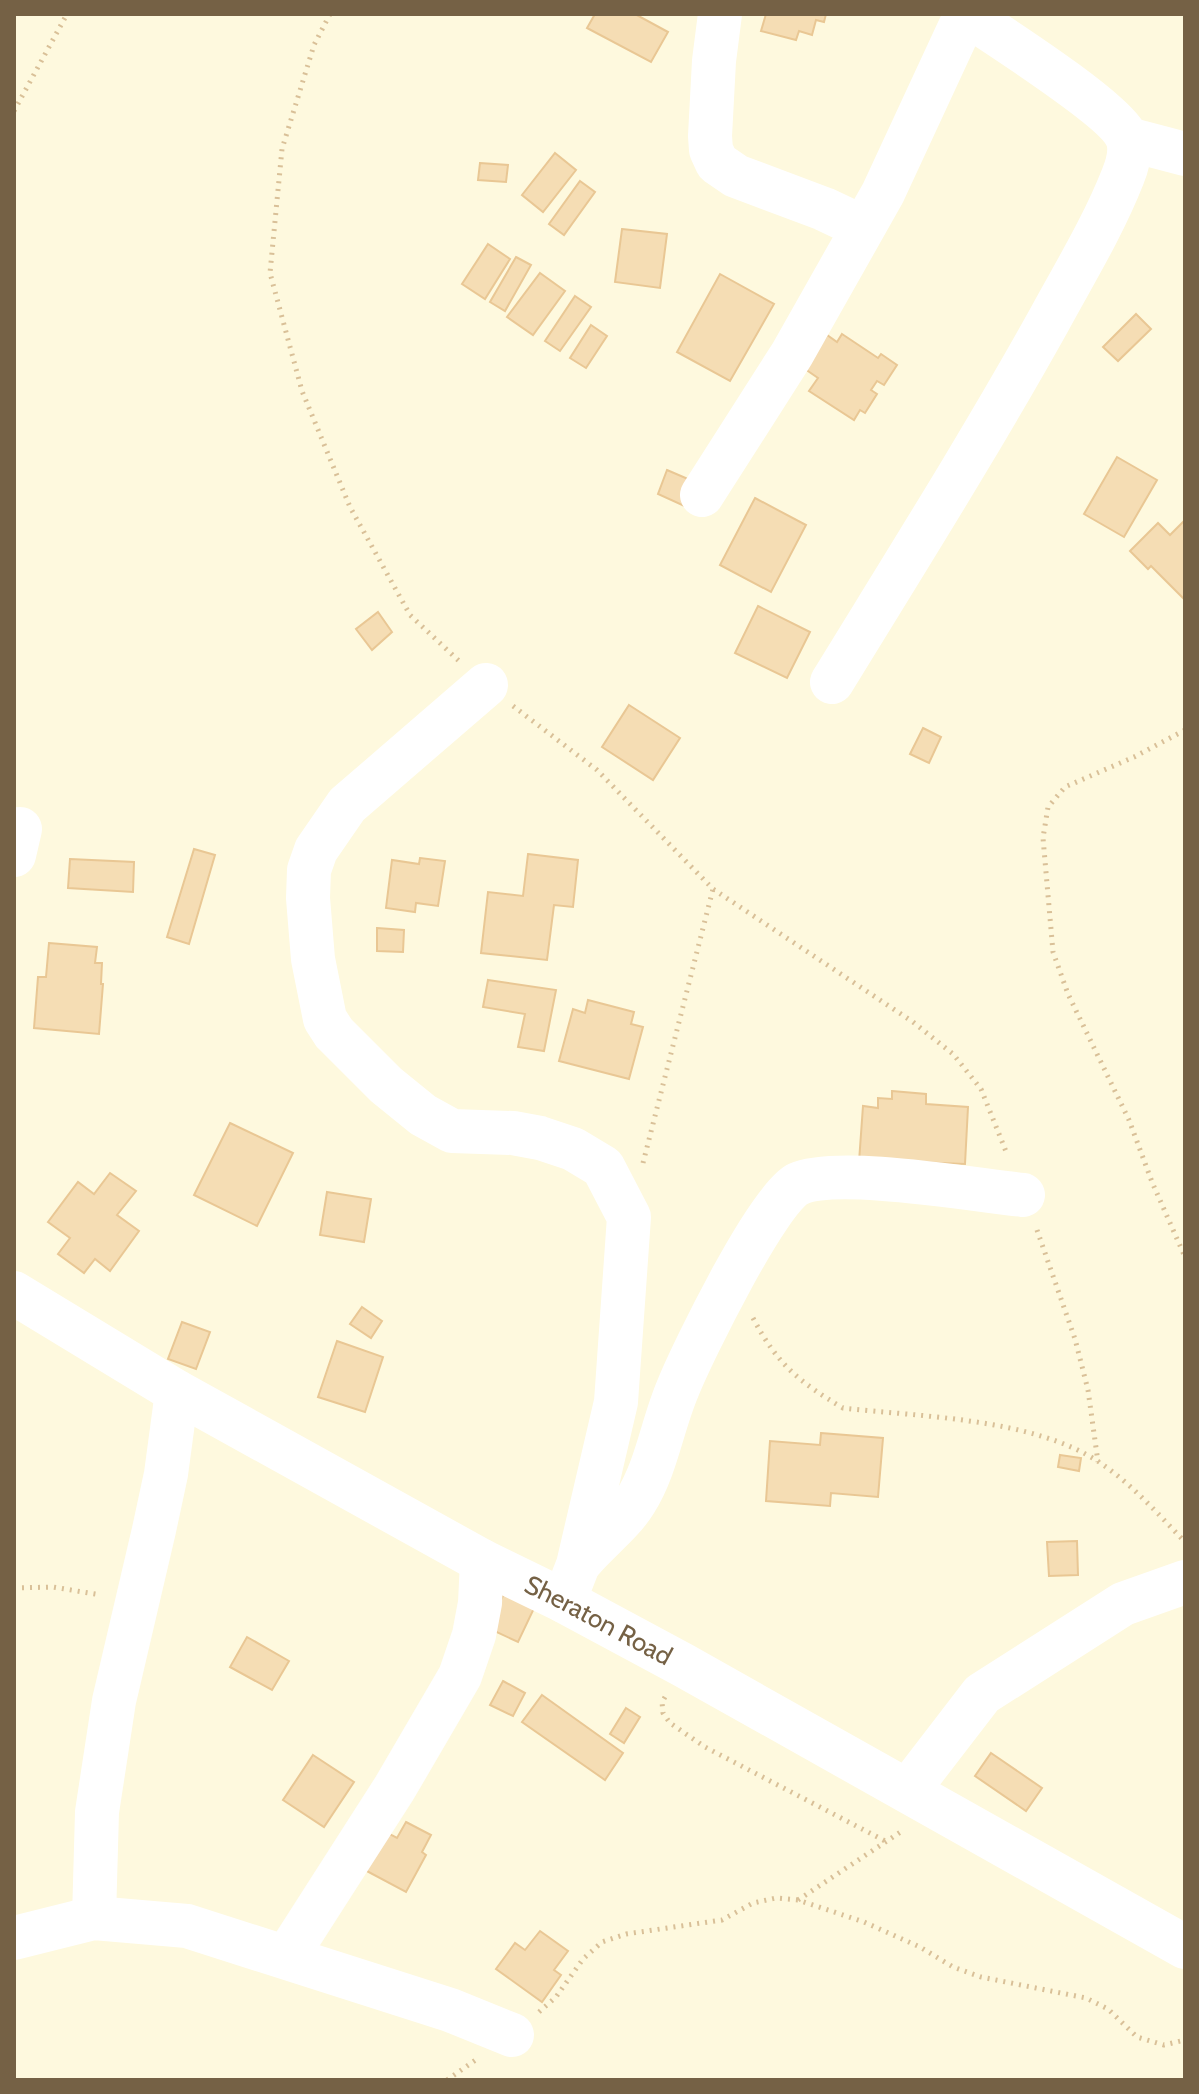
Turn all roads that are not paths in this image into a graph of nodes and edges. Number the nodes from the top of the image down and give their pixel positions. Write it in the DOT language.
graph roads {
  1 [pos="720,14"];
  2 [pos="966,14"];
  3 [pos="1128,139"];
  4 [pos="1185,154"];
  5 [pos="862,227"];
  6 [pos="702,495"];
  7 [pos="832,682"];
  8 [pos="486,685"];
  9 [pos="1023,1195"];
  10 [pos="14,1293"];
  11 [pos="177,1392"];
  12 [pos="482,1561"];
  13 [pos="1185,1582"];
  14 [pos="571,1583"];
  15 [pos="922,1798"];
  16 [pos="94,1918"];
  17 [pos="14,1938"];
  18 [pos="1185,1947"];
  19 [pos="287,1956"];
  20 [pos="512,2035"];
  1 -- 5 [label="street"];
  2 -- 3 [label="street"];
  2 -- 5 [label="street"];
  3 -- 4 [label="street"];
  3 -- 7 [label="street"];
  5 -- 6 [label="street"];
  8 -- 14 [label="street"];
  9 -- 14 [label="street"];
  10 -- 11 [label="street, Sheraton Road"];
  11 -- 12 [label="street, Sheraton Road"];
  11 -- 16 [label="street"];
  12 -- 14 [label="street, Sheraton Road"];
  12 -- 19 [label="street"];
  13 -- 15 [label="street"];
  14 -- 15 [label="street, Sheraton Road"];
  15 -- 18 [label="street, Sheraton Road"];
  16 -- 17 [label="street"];
  16 -- 19 [label="street"];
  19 -- 20 [label="street"];
}
